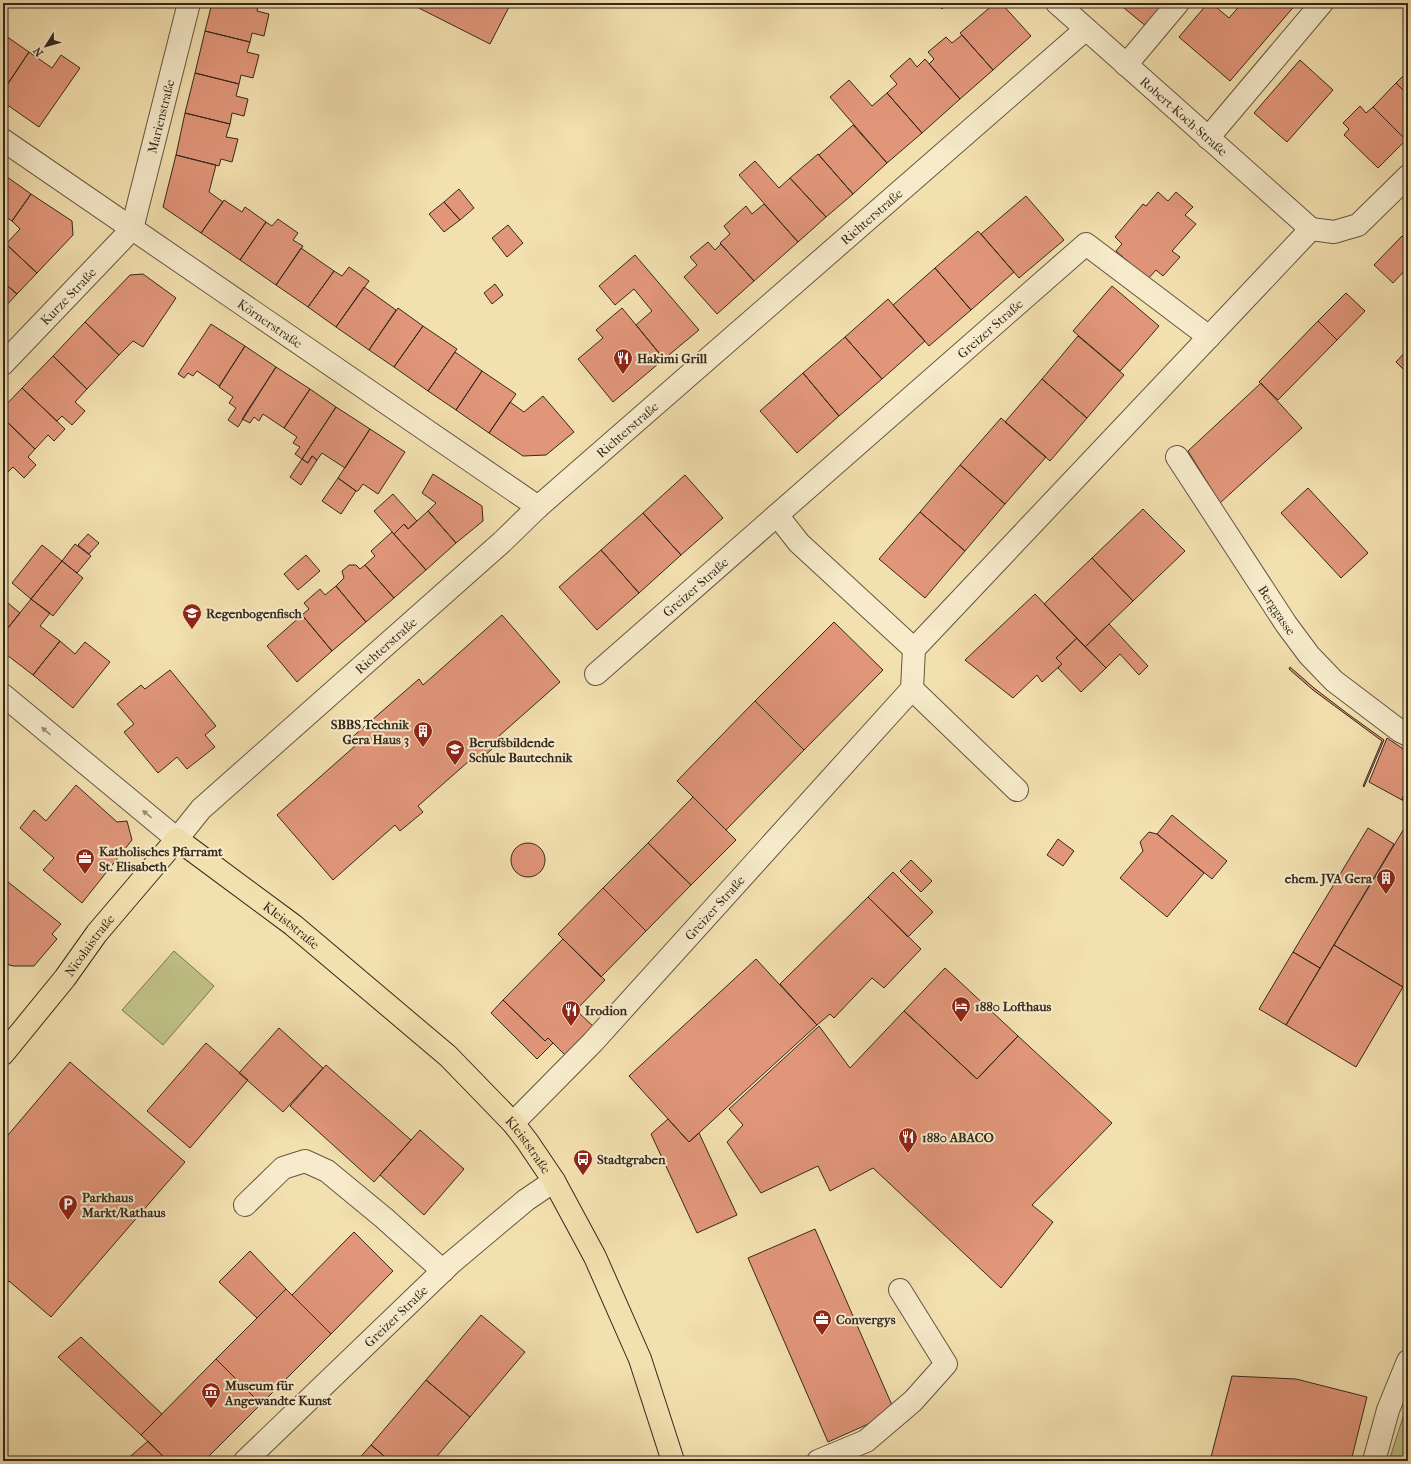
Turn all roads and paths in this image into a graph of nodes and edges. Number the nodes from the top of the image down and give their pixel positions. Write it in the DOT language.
graph roads {
  1 [pos="189,3"];
  2 [pos="1057,3"];
  3 [pos="1178,3"];
  4 [pos="1322,3"];
  5 [pos="1086,29"];
  6 [pos="1126,65"];
  7 [pos="1208,138"];
  8 [pos="3,140"];
  9 [pos="1408,176"];
  10 [pos="132,229"];
  11 [pos="1311,229"];
  12 [pos="1209,337"];
  13 [pos="3,364"];
  14 [pos="1177,457"];
  15 [pos="538,507"];
  16 [pos="777,515"];
  17 [pos="914,649"];
  18 [pos="596,674"];
  19 [pos="912,689"];
  20 [pos="3,695"];
  21 [pos="1408,735"];
  22 [pos="1017,790"];
  23 [pos="177,839"];
  24 [pos="3,1054"];
  25 [pos="513,1123"];
  26 [pos="554,1181"];
  27 [pos="245,1205"];
  28 [pos="443,1271"];
  29 [pos="900,1290"];
  30 [pos="1408,1360"];
  31 [pos="244,1461"];
  32 [pos="674,1461"];
  33 [pos="818,1461"];
  34 [pos="1374,1461"];
  1 -- 10 [label="street, Marienstraße"];
  2 -- 5 [label="street, Robert-Koch-Straße"];
  3 -- 6 [label="street"];
  4 -- 7 [label="street"];
  5 -- 6 [label="street, Robert-Koch-Straße"];
  5 -- 15 [label="street, Richterstraße"];
  6 -- 7 [label="street, Robert-Koch-Straße"];
  7 -- 11 [label="street, Robert-Koch-Straße"];
  8 -- 10 [label="street, Körnerstraße"];
  9 -- 11 [label="street"];
  10 -- 13 [label="street, Kurze Straße"];
  10 -- 15 [label="street, Körnerstraße"];
  11 -- 12 [label="street"];
  12 -- 16 [label="street, Greizer Straße"];
  12 -- 17 [label="street"];
  14 -- 21 [label="street, Berggasse"];
  15 -- 23 [label="street, Richterstraße"];
  16 -- 17 [label="street"];
  16 -- 18 [label="street, Greizer Straße"];
  17 -- 19 [label="street"];
  19 -- 22 [label="street"];
  19 -- 25 [label="street, Greizer Straße"];
  23 -- 20 [label="street, Kleiststraße, one-way"];
  23 -- 24 [label="main road, Nicolaistraße"];
  23 -- 25 [label="main road, Kleiststraße"];
  25 -- 26 [label="main road, Kleiststraße"];
  26 -- 28 [label="street, Greizer Straße"];
  26 -- 32 [label="main road"];
  27 -- 28 [label="street"];
  28 -- 31 [label="street, Greizer Straße"];
  29 -- 33 [label="street"];
  30 -- 34 [label="street"];
}
